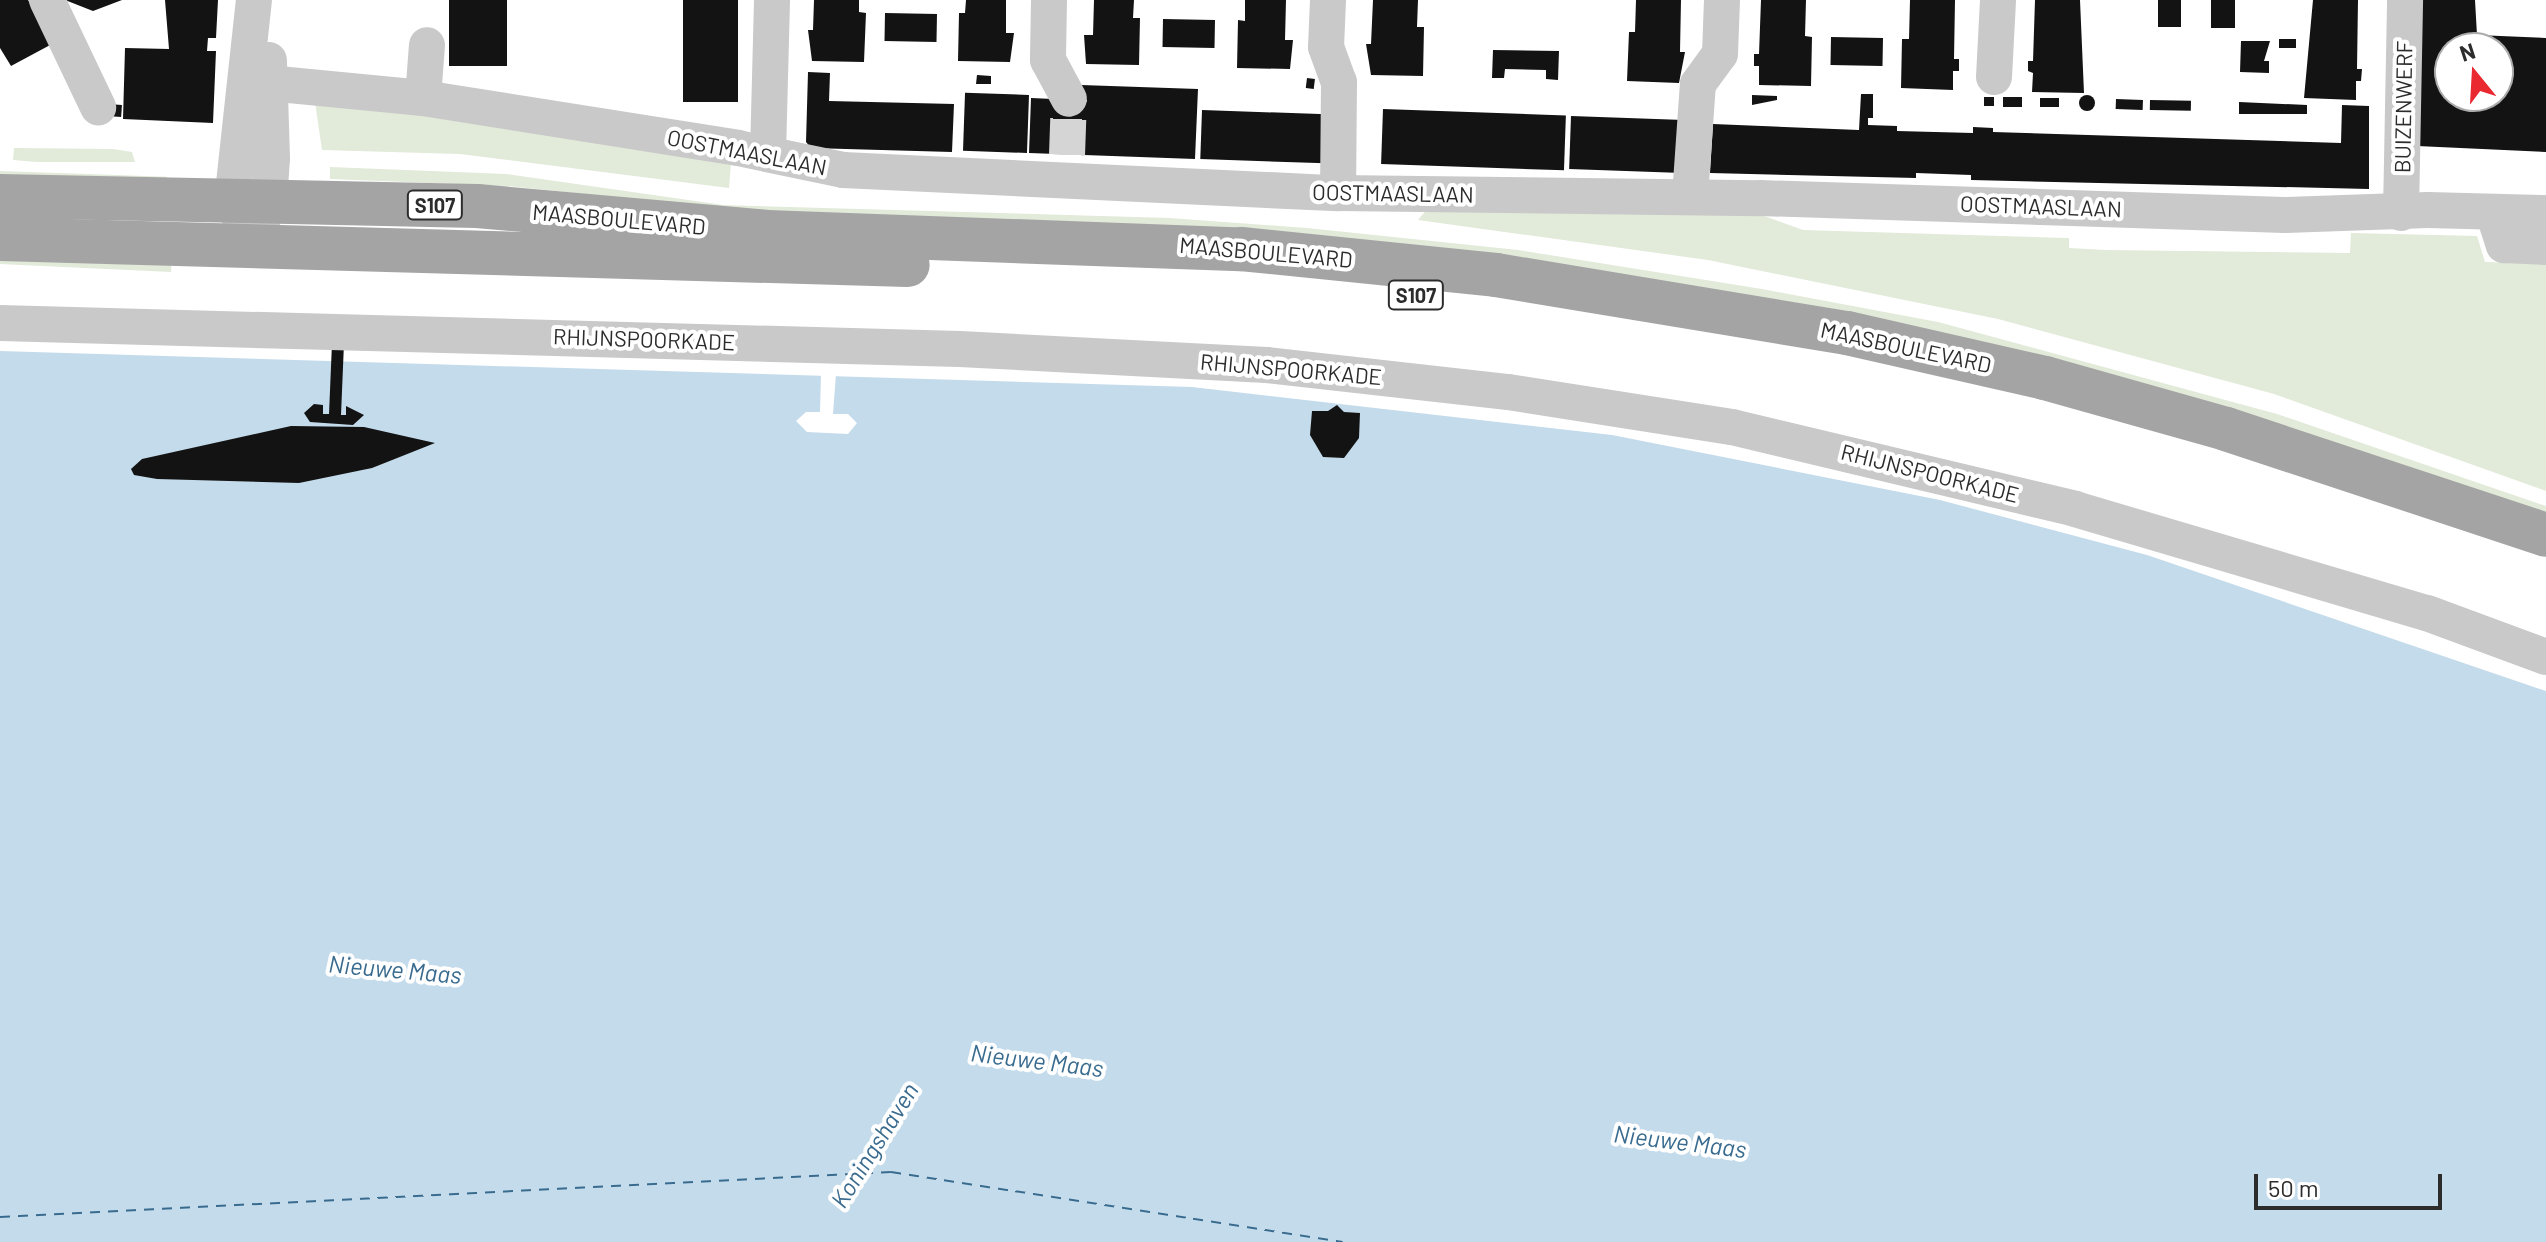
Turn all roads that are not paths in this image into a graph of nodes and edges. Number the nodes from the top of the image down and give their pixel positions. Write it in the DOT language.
graph roads {
  1 [pos="47,0"];
  2 [pos="254,0"];
  3 [pos="267,0"];
  4 [pos="772,0"];
  5 [pos="1049,0"];
  6 [pos="1328,0"];
  7 [pos="1722,0"];
  8 [pos="1998,0"];
  9 [pos="2405,0"];
  10 [pos="427,45"];
  11 [pos="1994,77"];
  12 [pos="258,81"];
  13 [pos="423,98"];
  14 [pos="1069,99"];
  15 [pos="98,107"];
  16 [pos="768,154"];
  17 [pos="1338,193"];
  18 [pos="0,196"];
  19 [pos="1690,197"];
  20 [pos="251,202"];
  21 [pos="2493,212"];
  22 [pos="2401,213"];
  23 [pos="2546,213"];
  24 [pos="0,239"];
  25 [pos="253,247"];
  26 [pos="2546,247"];
  27 [pos="0,323"];
  28 [pos="2546,535"];
  29 [pos="2546,566"];
  30 [pos="2546,657"];
  1 -- 15 [label="street"];
  2 -- 12 [label="street"];
  3 -- 12 [label="street"];
  4 -- 16 [label="street"];
  5 -- 14 [label="street"];
  6 -- 17 [label="street"];
  7 -- 19 [label="street"];
  8 -- 11 [label="street"];
  9 -- 22 [label="street, BUIZENWERF"];
  10 -- 13 [label="street"];
  12 -- 13 [label="street, OOSTMAASLAAN"];
  12 -- 20 [label="street"];
  13 -- 16 [label="street, OOSTMAASLAAN"];
  16 -- 17 [label="street, OOSTMAASLAAN"];
  17 -- 19 [label="street, OOSTMAASLAAN"];
  18 -- 20 [label="main road, MAASBOULEVARD / S107"];
  19 -- 22 [label="street, OOSTMAASLAAN"];
  20 -- 25 [label="street"];
  20 -- 28 [label="main road, MAASBOULEVARD / S107"];
  21 -- 22 [label="street, OOSTMAASLAAN"];
  21 -- 23 [label="street, OOSTMAASLAAN"];
  21 -- 26 [label="street"];
  24 -- 25 [label="main road, MAASBOULEVARD / S107"];
  25 -- 29 [label="main road, MAASBOULEVARD / S107"];
  27 -- 30 [label="street, RHIJNSPOORKADE"];
}
